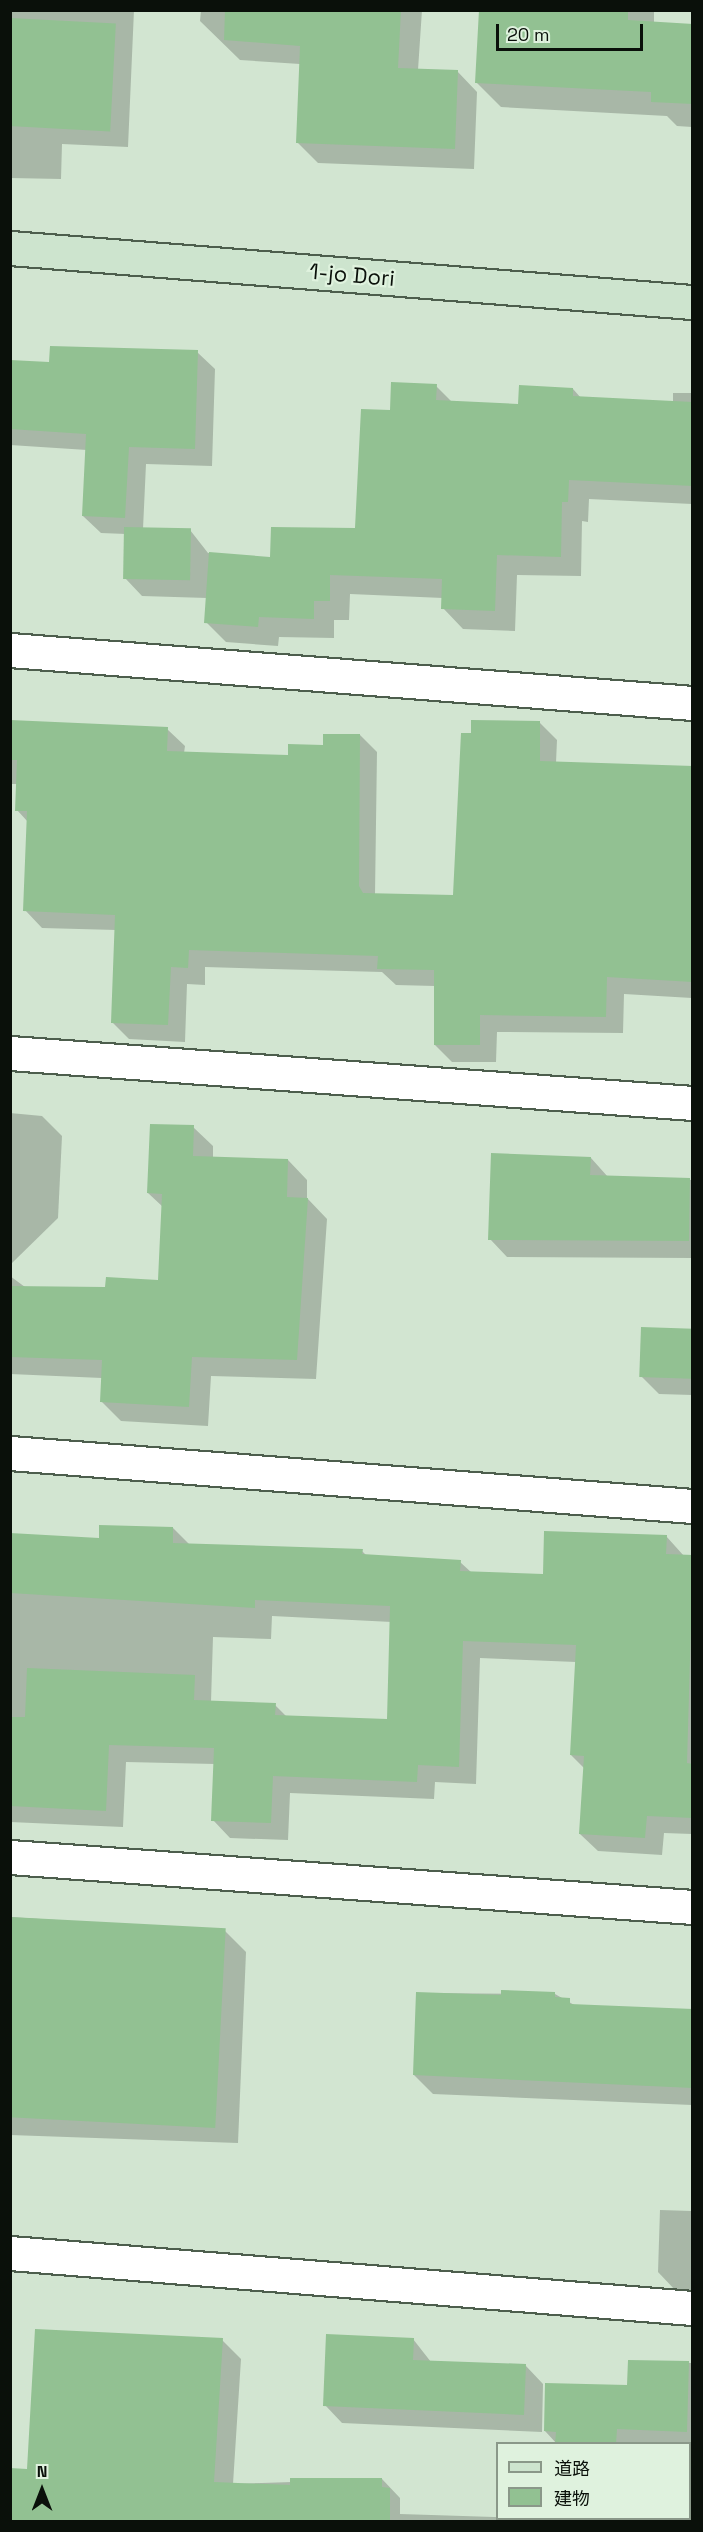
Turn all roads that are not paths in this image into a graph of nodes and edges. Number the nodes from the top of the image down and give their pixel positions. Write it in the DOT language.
graph roads {
  1 [pos="10,248"];
  2 [pos="693,302"];
  3 [pos="10,650"];
  4 [pos="693,703"];
  5 [pos="10,1053"];
  6 [pos="693,1103"];
  7 [pos="10,1453"];
  8 [pos="693,1506"];
  9 [pos="10,1857"];
  10 [pos="693,1907"];
  11 [pos="10,2253"];
  12 [pos="693,2308"];
  1 -- 2 [label="main road, 1-jo Dori"];
  3 -- 4 [label="street"];
  5 -- 6 [label="street"];
  7 -- 8 [label="street"];
  9 -- 10 [label="street"];
  11 -- 12 [label="street"];
}
